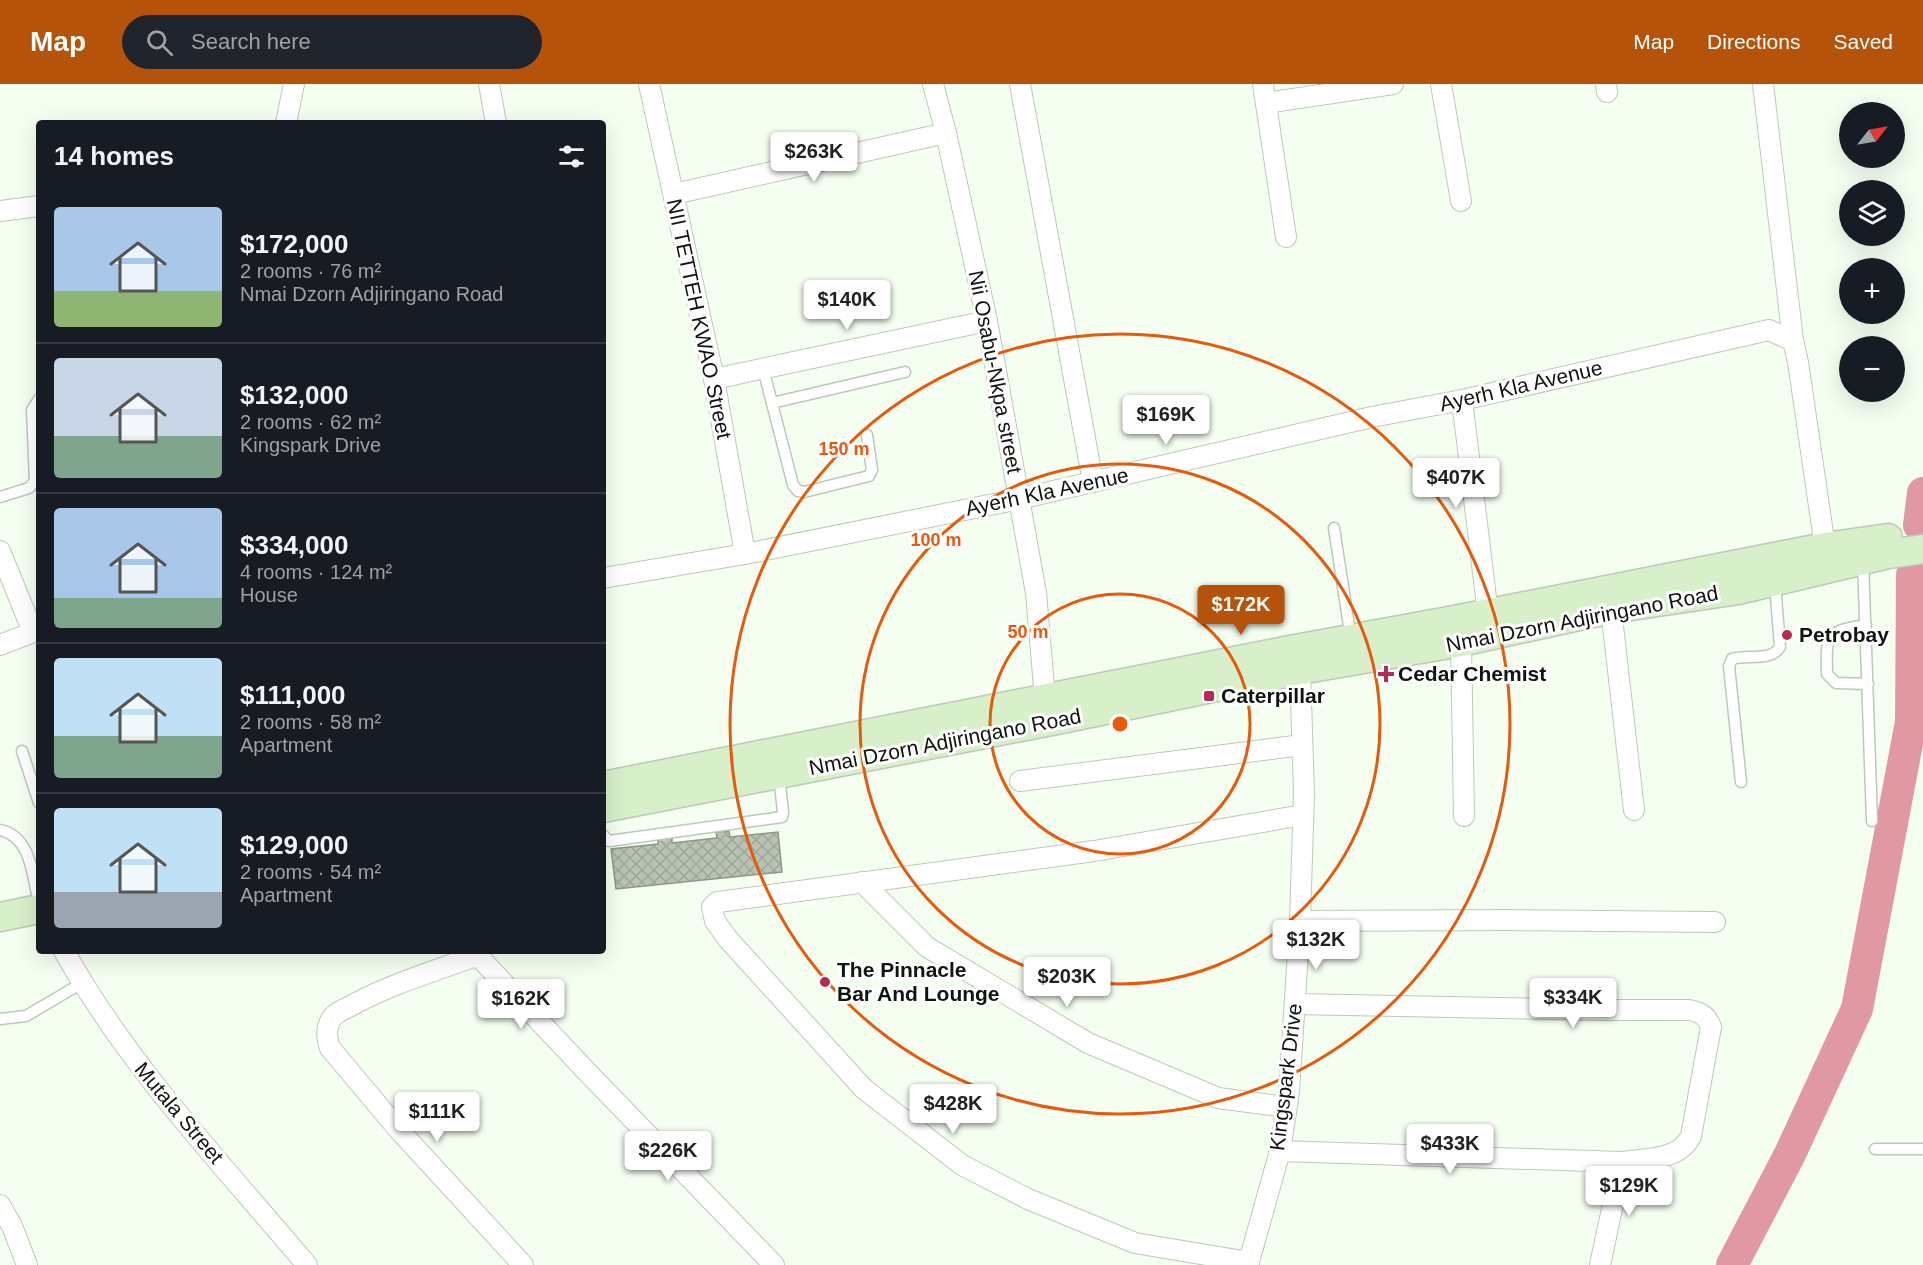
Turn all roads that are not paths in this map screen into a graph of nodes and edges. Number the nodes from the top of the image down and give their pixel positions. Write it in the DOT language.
graph roads {
  1 [pos="294,84"];
  2 [pos="489,84"];
  3 [pos="649,84"];
  4 [pos="933,84"];
  5 [pos="1020,84"];
  6 [pos="1393,84"];
  7 [pos="1441,84"];
  8 [pos="1763,84"];
  9 [pos="1264,93"];
  10 [pos="287,120"];
  11 [pos="495,120"];
  12 [pos="946,133"];
  13 [pos="674,194"];
  14 [pos="1461,201"];
  15 [pos="36,207"];
  16 [pos="0,211"];
  17 [pos="1286,237"];
  18 [pos="987,321"];
  19 [pos="1793,341"];
  20 [pos="763,368"];
  21 [pos="905,372"];
  22 [pos="714,379"];
  23 [pos="1462,400"];
  24 [pos="772,403"];
  25 [pos="36,404"];
  26 [pos="867,435"];
  27 [pos="1093,482"];
  28 [pos="0,497"];
  29 [pos="1019,499"];
  30 [pos="1334,528"];
  31 [pos="1923,533"];
  32 [pos="1825,547"];
  33 [pos="1923,549"];
  34 [pos="0,552"];
  35 [pos="745,554"];
  36 [pos="1863,561"];
  37 [pos="606,577"];
  38 [pos="1775,582"];
  39 [pos="1611,609"];
  40 [pos="1488,614"];
  41 [pos="1866,625"];
  42 [pos="36,631"];
  43 [pos="1351,639"];
  44 [pos="1461,642"];
  45 [pos="0,645"];
  46 [pos="1300,670"];
  47 [pos="1868,684"];
  48 [pos="1045,699"];
  49 [pos="1302,745"];
  50 [pos="22,751"];
  51 [pos="779,774"];
  52 [pos="1020,781"];
  53 [pos="1742,783"];
  54 [pos="606,785"];
  55 [pos="36,794"];
  56 [pos="606,807"];
  57 [pos="1634,810"];
  58 [pos="1303,815"];
  59 [pos="1464,816"];
  60 [pos="1872,821"];
  61 [pos="0,830"];
  62 [pos="606,838"];
  63 [pos="862,882"];
  64 [pos="36,890"];
  65 [pos="36,899"];
  66 [pos="36,900"];
  67 [pos="0,901"];
  68 [pos="0,918"];
  69 [pos="1300,921"];
  70 [pos="1715,922"];
  71 [pos="66,954"];
  72 [pos="82,983"];
  73 [pos="1296,1004"];
  74 [pos="0,1019"];
  75 [pos="1286,1107"];
  76 [pos="1875,1149"];
  77 [pos="1923,1149"];
  78 [pos="1280,1151"];
  79 [pos="1622,1162"];
  80 [pos="0,1205"];
  81 [pos="1249,1264"];
  82 [pos="27,1265"];
  83 [pos="307,1265"];
  84 [pos="523,1265"];
  85 [pos="774,1265"];
  86 [pos="1600,1265"];
  1 -- 10 [label="street"];
  2 -- 11 [label="street"];
  3 -- 13 [label="street, NII TETTEH KWAO Street"];
  4 -- 12 [label="street, Nii Osabu-Nkpa street"];
  5 -- 27 [label="street"];
  6 -- 9 [label="street"];
  7 -- 14 [label="street"];
  8 -- 19 [label="street"];
  9 -- 17 [label="street"];
  12 -- 13 [label="street"];
  12 -- 18 [label="street, Nii Osabu-Nkpa street"];
  13 -- 22 [label="street, NII TETTEH KWAO Street"];
  15 -- 16 [label="street"];
  18 -- 20 [label="street"];
  18 -- 29 [label="street, Nii Osabu-Nkpa street"];
  19 -- 23 [label="street, Ayerh Kla Avenue"];
  19 -- 32 [label="street"];
  20 -- 22 [label="street"];
  20 -- 24 [label="lane"];
  21 -- 24 [label="lane"];
  22 -- 35 [label="street, NII TETTEH KWAO Street"];
  23 -- 27 [label="street, Ayerh Kla Avenue"];
  23 -- 40 [label="street"];
  24 -- 26 [label="lane"];
  25 -- 28 [label="lane"];
  27 -- 29 [label="street, Ayerh Kla Avenue"];
  29 -- 35 [label="street, Ayerh Kla Avenue"];
  29 -- 48 [label="street, Nii Osabu-Nkpa street"];
  30 -- 43 [label="lane"];
  31 -- 32 [label="main road, Nmai Dzorn Adjiringano Road"];
  32 -- 40 [label="main road, Nmai Dzorn Adjiringano Road"];
  33 -- 36 [label="main road, Nmai Dzorn Adjiringano Road"];
  34 -- 42 [label="street"];
  35 -- 37 [label="street, Ayerh Kla Avenue"];
  36 -- 38 [label="main road, Nmai Dzorn Adjiringano Road"];
  36 -- 41 [label="lane"];
  38 -- 39 [label="main road, Nmai Dzorn Adjiringano Road"];
  38 -- 53 [label="lane"];
  39 -- 44 [label="main road, Nmai Dzorn Adjiringano Road"];
  39 -- 57 [label="street"];
  40 -- 43 [label="main road, Nmai Dzorn Adjiringano Road"];
  41 -- 47 [label="lane"];
  41 -- 47 [label="lane"];
  42 -- 45 [label="street"];
  43 -- 48 [label="main road, Nmai Dzorn Adjiringano Road"];
  44 -- 46 [label="main road, Nmai Dzorn Adjiringano Road"];
  44 -- 59 [label="street"];
  46 -- 49 [label="street, Kingspark Drive"];
  46 -- 51 [label="main road, Nmai Dzorn Adjiringano Road"];
  47 -- 60 [label="lane"];
  48 -- 54 [label="main road, Nmai Dzorn Adjiringano Road"];
  49 -- 52 [label="street"];
  49 -- 58 [label="street, Kingspark Drive"];
  50 -- 55 [label="lane"];
  51 -- 56 [label="main road, Nmai Dzorn Adjiringano Road"];
  51 -- 62 [label="lane"];
  58 -- 63 [label="street"];
  58 -- 69 [label="street, Kingspark Drive"];
  61 -- 64 [label="lane"];
  63 -- 75 [label="street"];
  63 -- 81 [label="street"];
  65 -- 67 [label="main road"];
  66 -- 68 [label="main road"];
  69 -- 70 [label="street"];
  69 -- 73 [label="street, Kingspark Drive"];
  71 -- 72 [label="street, Mutala Street"];
  72 -- 74 [label="lane"];
  72 -- 83 [label="street, Mutala Street"];
  73 -- 75 [label="street, Kingspark Drive"];
  73 -- 79 [label="street"];
  75 -- 78 [label="street, Kingspark Drive"];
  76 -- 77 [label="lane"];
  78 -- 79 [label="street"];
  78 -- 81 [label="street, Kingspark Drive"];
  79 -- 86 [label="street"];
  80 -- 82 [label="street"];
  84 -- 85 [label="street"];
}
